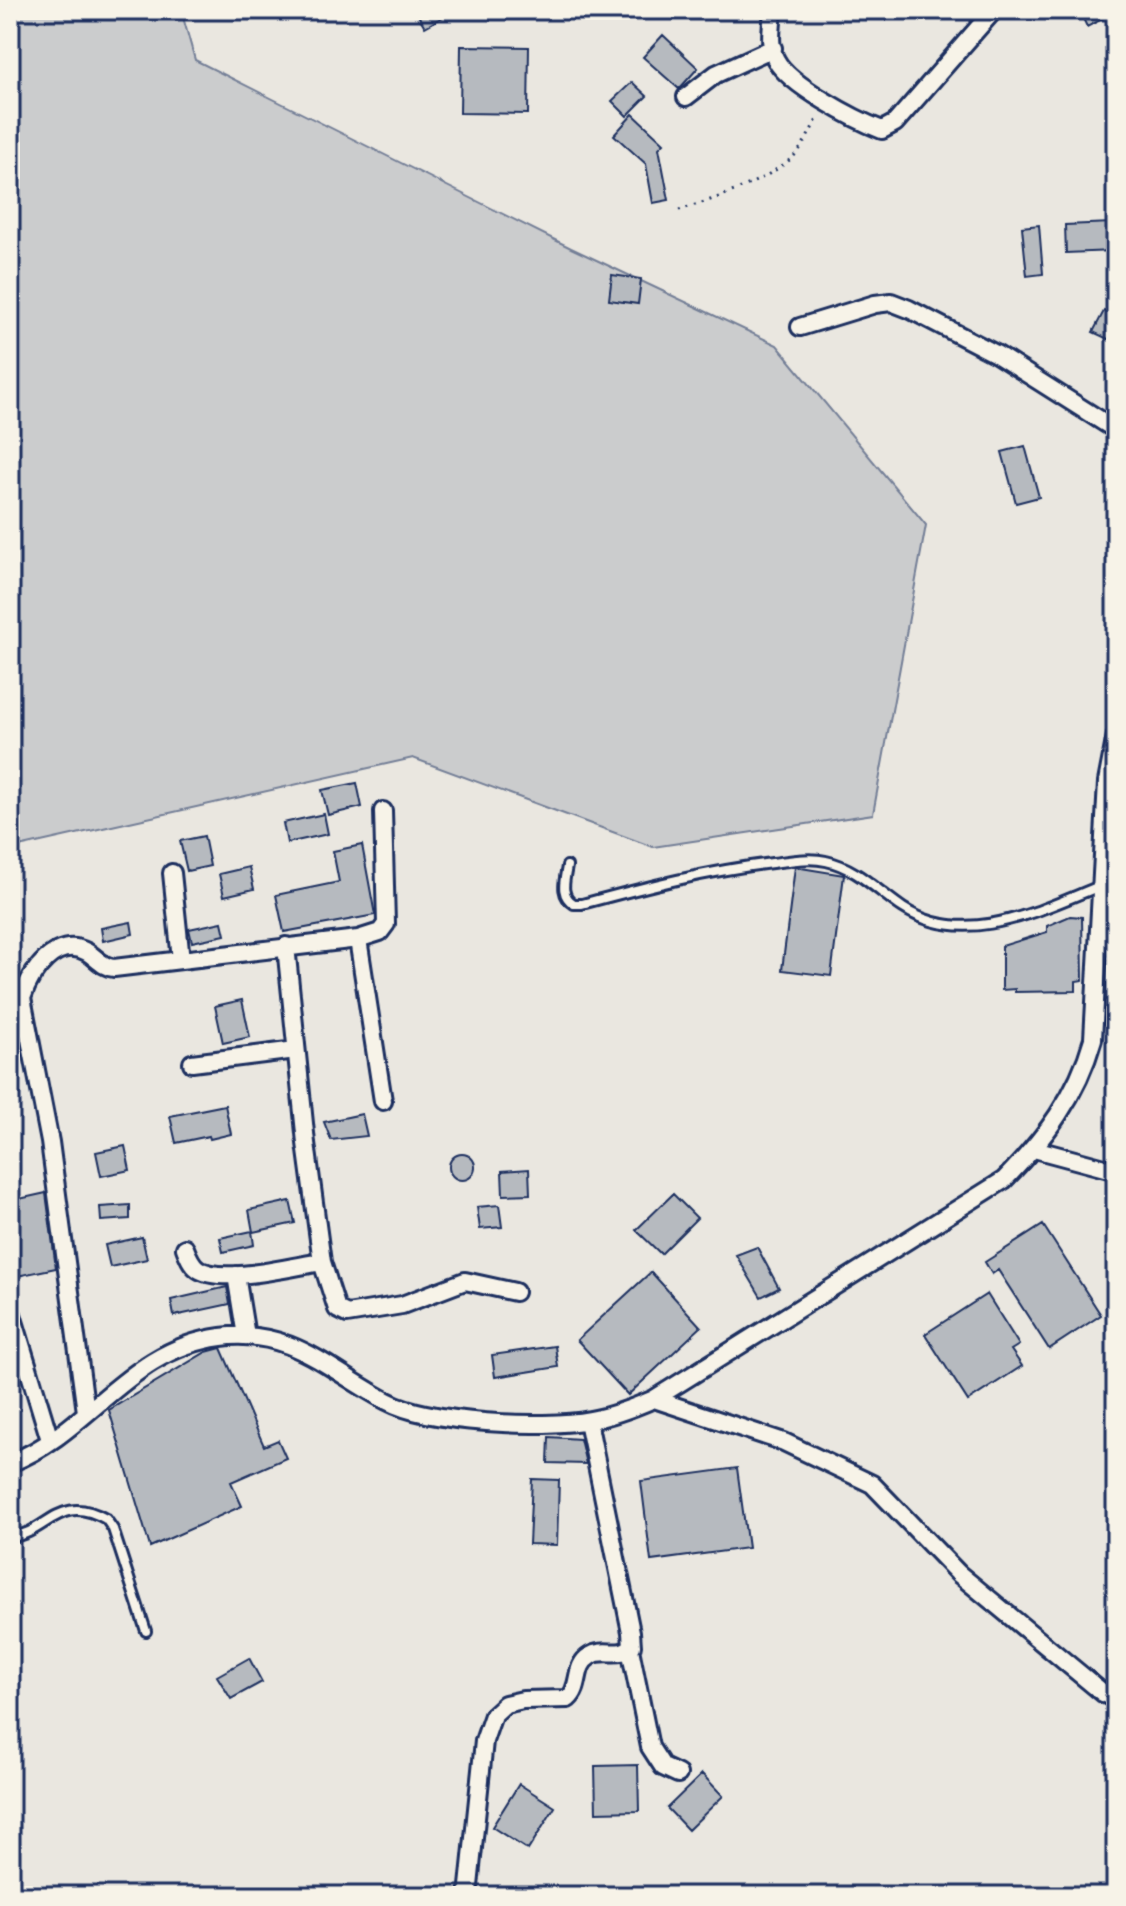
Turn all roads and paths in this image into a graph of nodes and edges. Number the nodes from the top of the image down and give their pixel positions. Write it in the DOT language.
graph roads {
  1 [pos="773,10"];
  2 [pos="994,10"];
  3 [pos="773,48"];
  4 [pos="686,97"];
  5 [pos="827,102"];
  6 [pos="679,210"];
  7 [pos="800,327"];
  8 [pos="1116,430"];
  9 [pos="1116,735"];
  10 [pos="383,811"];
  11 [pos="567,866"];
  12 [pos="172,873"];
  13 [pos="1100,886"];
  14 [pos="358,939"];
  15 [pos="286,946"];
  16 [pos="181,960"];
  17 [pos="296,1050"];
  18 [pos="192,1063"];
  19 [pos="383,1101"];
  20 [pos="1034,1149"];
  21 [pos="1116,1171"];
  22 [pos="185,1248"];
  23 [pos="322,1262"];
  24 [pos="236,1275"];
  25 [pos="515,1292"];
  26 [pos="10,1308"];
  27 [pos="246,1336"];
  28 [pos="654,1399"];
  29 [pos="86,1412"];
  30 [pos="588,1421"];
  31 [pos="50,1440"];
  32 [pos="10,1463"];
  33 [pos="10,1537"];
  34 [pos="146,1631"];
  35 [pos="630,1649"];
  36 [pos="1116,1700"];
  37 [pos="678,1774"];
  38 [pos="468,1896"];
  1 -- 3 [label="street"];
  2 -- 5 [label="street"];
  3 -- 4 [label="street"];
  3 -- 5 [label="street"];
  5 -- 6 [label="path"];
  7 -- 8 [label="street"];
  9 -- 13 [label="street"];
  10 -- 14 [label="street"];
  11 -- 13 [label="lane"];
  12 -- 16 [label="street"];
  13 -- 20 [label="street"];
  14 -- 15 [label="street"];
  14 -- 19 [label="street"];
  15 -- 16 [label="street"];
  15 -- 17 [label="street"];
  16 -- 29 [label="street"];
  17 -- 18 [label="street"];
  17 -- 23 [label="street"];
  20 -- 21 [label="street"];
  20 -- 28 [label="street"];
  22 -- 24 [label="street"];
  23 -- 24 [label="street"];
  23 -- 25 [label="street"];
  24 -- 27 [label="street"];
  26 -- 31 [label="street"];
  27 -- 29 [label="street"];
  27 -- 30 [label="street"];
  28 -- 30 [label="street"];
  28 -- 36 [label="street"];
  29 -- 31 [label="street"];
  30 -- 35 [label="street"];
  31 -- 32 [label="street"];
  33 -- 34 [label="lane"];
  35 -- 37 [label="street"];
  35 -- 38 [label="street"];
}
